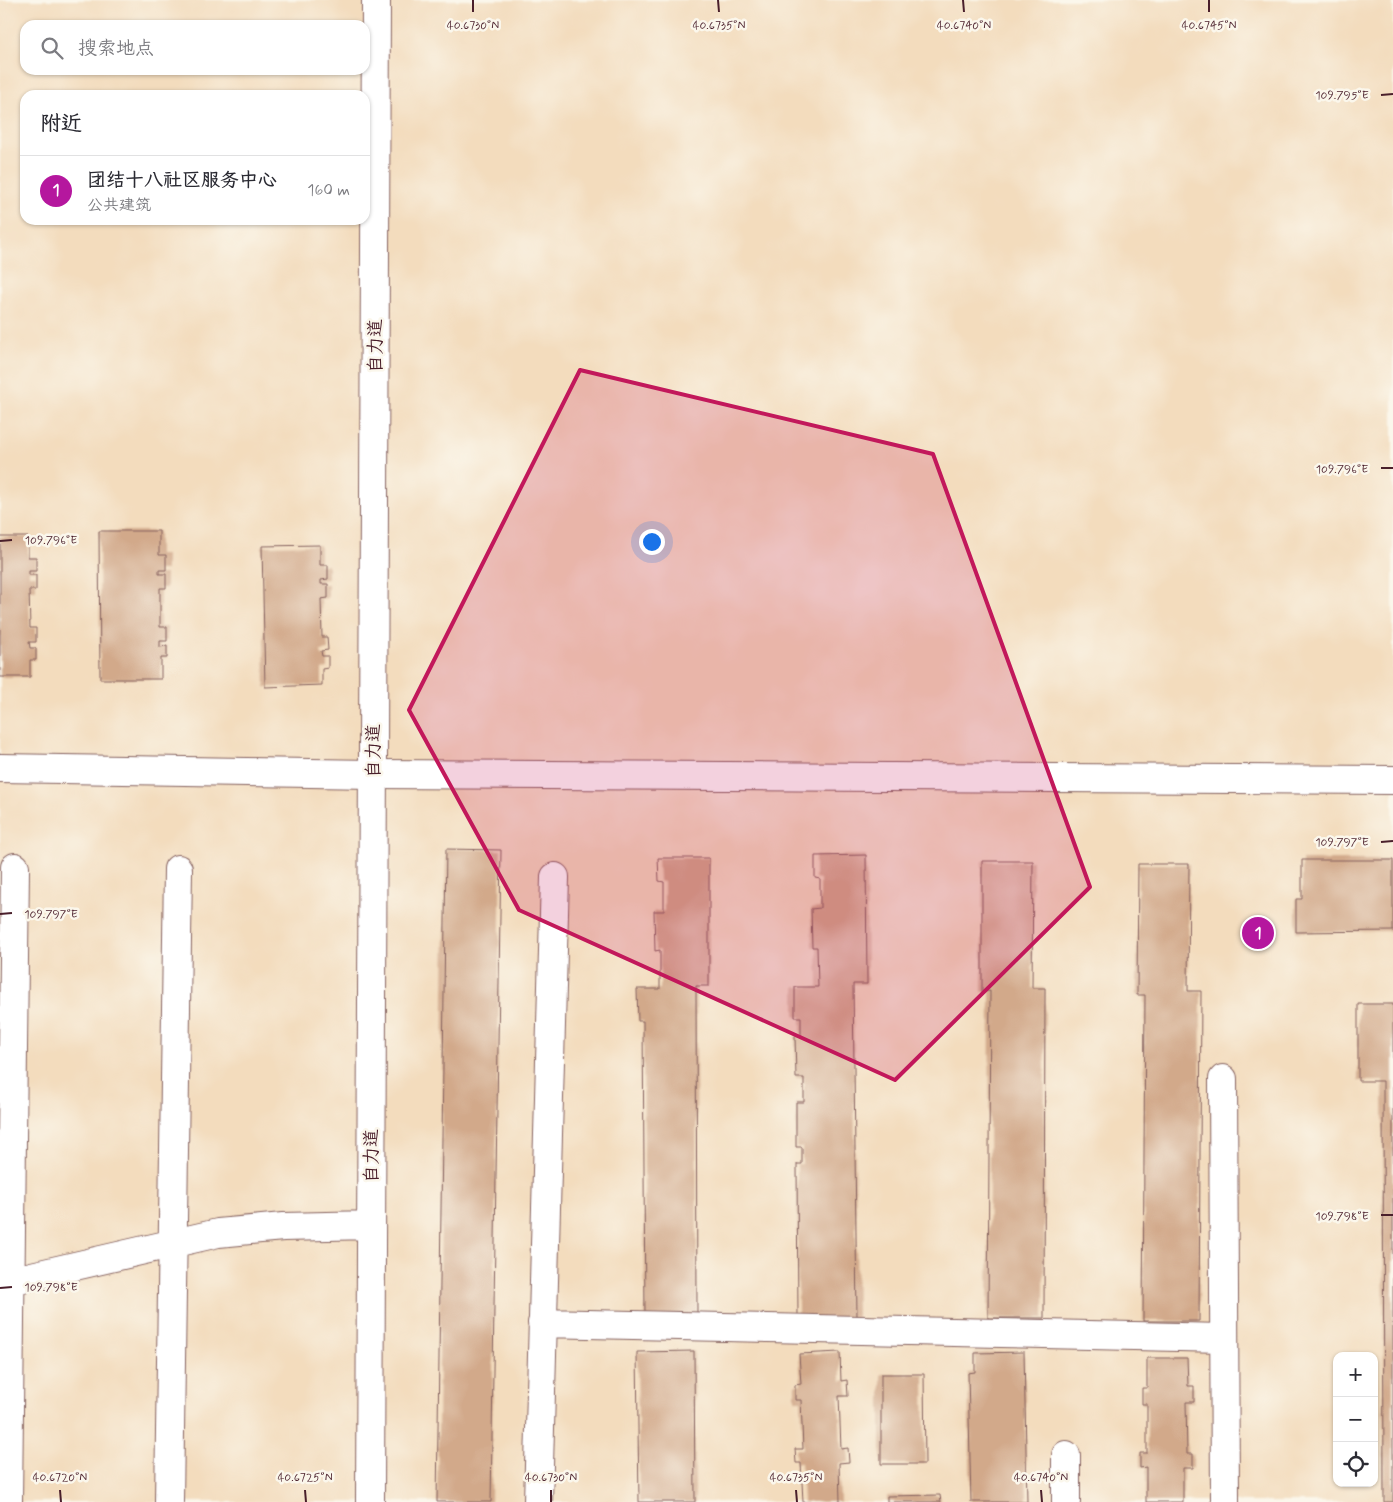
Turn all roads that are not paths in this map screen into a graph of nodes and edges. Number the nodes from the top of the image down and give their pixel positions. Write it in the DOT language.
graph roads {
  1 [pos="376,0"];
  2 [pos="0,768"];
  3 [pos="373,774"];
  4 [pos="1393,780"];
  5 [pos="15,867"];
  6 [pos="178,869"];
  7 [pos="555,877"];
  8 [pos="1223,1079"];
  9 [pos="6,1143"];
  10 [pos="371,1225"];
  11 [pos="172,1244"];
  12 [pos="10,1281"];
  13 [pos="542,1323"];
  14 [pos="1224,1338"];
  15 [pos="5,1408"];
  16 [pos="1066,1455"];
  17 [pos="8,1502"];
  18 [pos="169,1502"];
  19 [pos="370,1502"];
  20 [pos="538,1502"];
  21 [pos="1066,1502"];
  22 [pos="1225,1502"];
  1 -- 3 [label="street, 自力道"];
  2 -- 3 [label="street"];
  3 -- 4 [label="street"];
  3 -- 10 [label="street, 自力道"];
  5 -- 9 [label="street"];
  6 -- 11 [label="street"];
  7 -- 13 [label="street"];
  8 -- 14 [label="street"];
  9 -- 12 [label="street"];
  10 -- 11 [label="street"];
  10 -- 19 [label="street, 自力道"];
  11 -- 12 [label="street"];
  11 -- 18 [label="street"];
  12 -- 15 [label="street"];
  13 -- 14 [label="street"];
  13 -- 20 [label="street"];
  14 -- 22 [label="street"];
  15 -- 17 [label="street"];
  16 -- 21 [label="street"];
}
